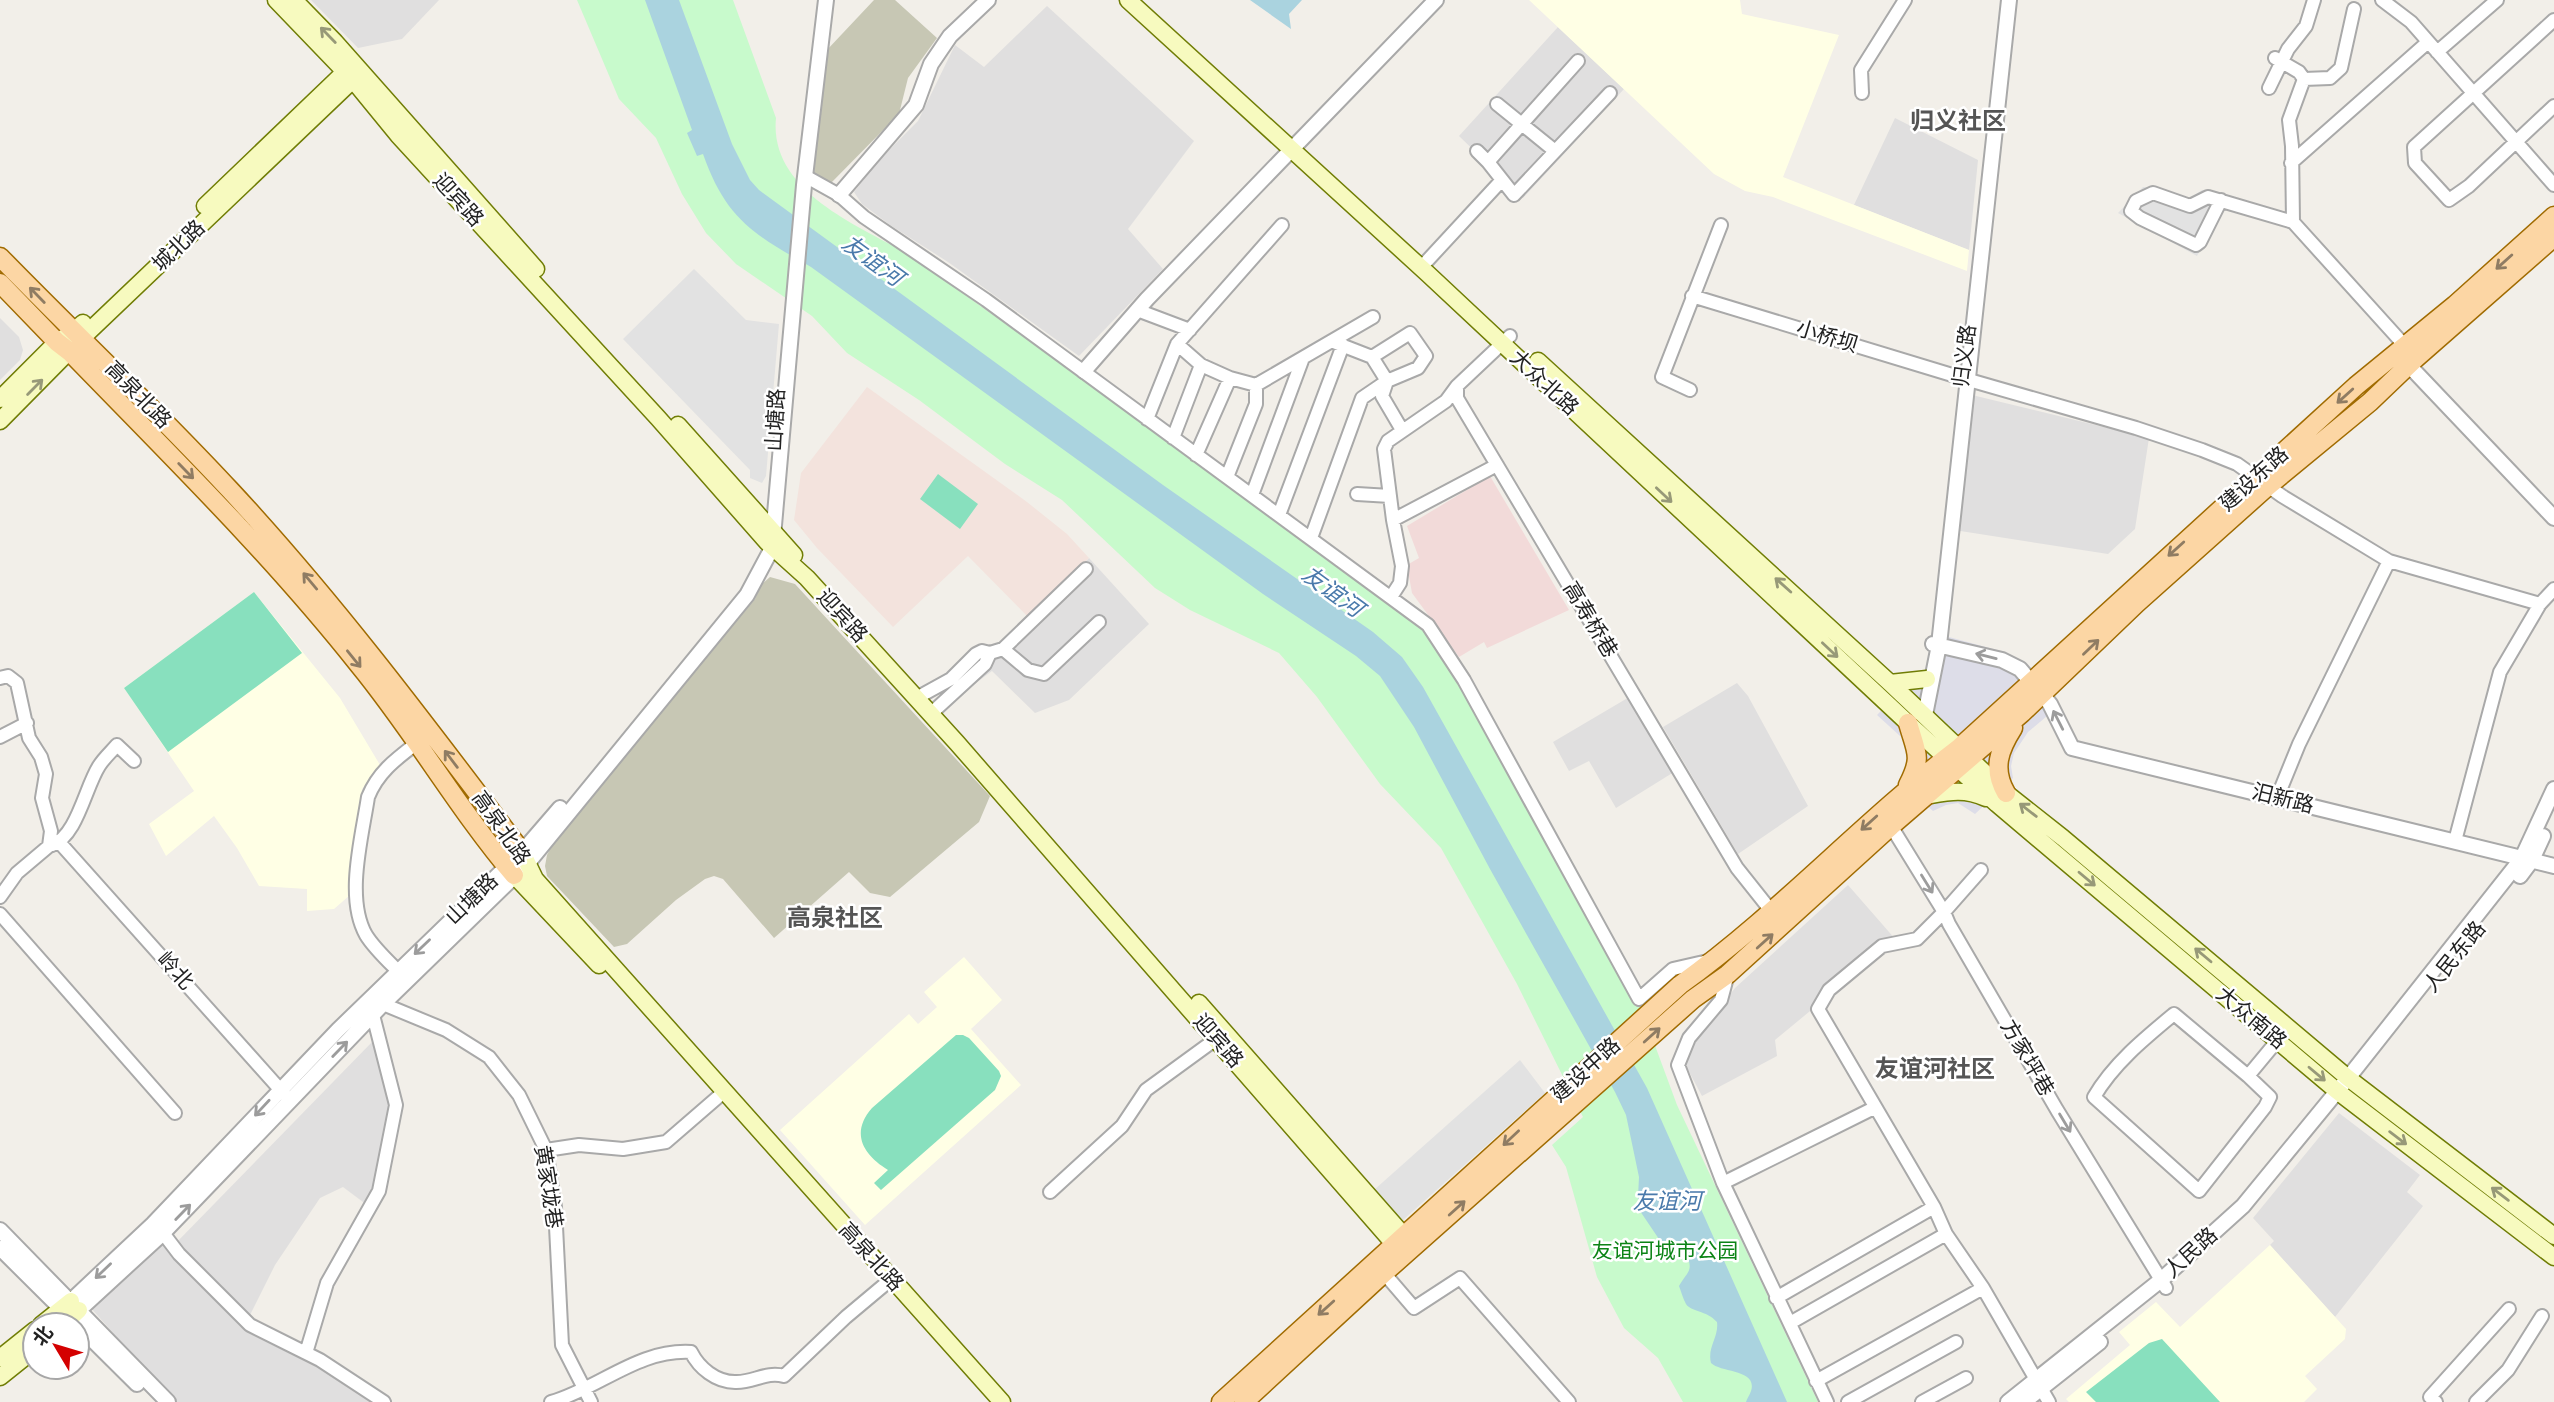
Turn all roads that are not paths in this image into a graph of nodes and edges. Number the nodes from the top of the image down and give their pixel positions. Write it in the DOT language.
graph roads {
  1 [pos="276,0"];
  2 [pos="294,0"];
  3 [pos="817,0"];
  4 [pos="826,0"];
  5 [pos="988,0"];
  6 [pos="1128,0"];
  7 [pos="1143,0"];
  8 [pos="1436,0"];
  9 [pos="1905,0"];
  10 [pos="2004,0"];
  11 [pos="2314,0"];
  12 [pos="2382,0"];
  13 [pos="2497,0"];
  14 [pos="2354,9"];
  15 [pos="2554,20"];
  16 [pos="2432,47"];
  17 [pos="1578,61"];
  18 [pos="2278,61"];
  19 [pos="353,72"];
  20 [pos="2304,79"];
  21 [pos="2269,88"];
  22 [pos="1609,93"];
  23 [pos="1862,93"];
  24 [pos="2474,93"];
  25 [pos="1497,104"];
  26 [pos="2554,106"];
  27 [pos="1522,124"];
  28 [pos="2515,141"];
  29 [pos="1295,147"];
  30 [pos="1477,151"];
  31 [pos="1555,151"];
  32 [pos="1488,162"];
  33 [pos="2291,163"];
  34 [pos="805,176"];
  35 [pos="1501,181"];
  36 [pos="2554,185"];
  37 [pos="839,195"];
  38 [pos="798,197"];
  39 [pos="2221,200"];
  40 [pos="2554,216"];
  41 [pos="2292,222"];
  42 [pos="1282,225"];
  43 [pos="1721,225"];
  44 [pos="2554,237"];
  45 [pos="0,257"];
  46 [pos="1427,261"];
  47 [pos="0,283"];
  48 [pos="1692,296"];
  49 [pos="1137,310"];
  50 [pos="1373,317"];
  51 [pos="1190,330"];
  52 [pos="1506,340"];
  53 [pos="71,341"];
  54 [pos="1338,343"];
  55 [pos="1177,344"];
  56 [pos="2407,356"];
  57 [pos="1372,357"];
  58 [pos="1303,358"];
  59 [pos="1201,365"];
  60 [pos="1084,371"];
  61 [pos="1230,378"];
  62 [pos="1965,379"];
  63 [pos="1387,381"];
  64 [pos="1256,385"];
  65 [pos="1457,386"];
  66 [pos="1690,390"];
  67 [pos="0,399"];
  68 [pos="1147,419"];
  69 [pos="0,421"];
  70 [pos="1402,430"];
  71 [pos="1172,438"];
  72 [pos="1196,455"];
  73 [pos="1497,465"];
  74 [pos="1227,477"];
  75 [pos="2262,481"];
  76 [pos="1357,494"];
  77 [pos="1252,495"];
  78 [pos="1390,496"];
  79 [pos="2554,511"];
  80 [pos="1279,515"];
  81 [pos="2554,519"];
  82 [pos="1393,520"];
  83 [pos="771,537"];
  84 [pos="1311,538"];
  85 [pos="2389,561"];
  86 [pos="1086,569"];
  87 [pos="2554,589"];
  88 [pos="1391,597"];
  89 [pos="2540,604"];
  90 [pos="1099,622"];
  91 [pos="1936,645"];
  92 [pos="997,651"];
  93 [pos="0,678"];
  94 [pos="1927,679"];
  95 [pos="1890,683"];
  96 [pos="2036,688"];
  97 [pos="922,695"];
  98 [pos="936,709"];
  99 [pos="2022,713"];
  100 [pos="1918,716"];
  101 [pos="27,723"];
  102 [pos="0,737"];
  103 [pos="417,743"];
  104 [pos="1958,758"];
  105 [pos="134,761"];
  106 [pos="2554,789"];
  107 [pos="1906,791"];
  108 [pos="2279,794"];
  109 [pos="1925,796"];
  110 [pos="2002,798"];
  111 [pos="2554,811"];
  112 [pos="1891,826"];
  113 [pos="2456,837"];
  114 [pos="54,844"];
  115 [pos="2529,855"];
  116 [pos="2554,857"];
  117 [pos="517,864"];
  118 [pos="2554,866"];
  119 [pos="1981,870"];
  120 [pos="0,897"];
  121 [pos="1772,912"];
  122 [pos="1944,912"];
  123 [pos="0,914"];
  124 [pos="1714,961"];
  125 [pos="398,971"];
  126 [pos="1728,975"];
  127 [pos="378,1010"];
  128 [pos="1216,1039"];
  129 [pos="2277,1041"];
  130 [pos="2248,1076"];
  131 [pos="2346,1087"];
  132 [pos="280,1088"];
  133 [pos="718,1097"];
  134 [pos="290,1101"];
  135 [pos="1874,1108"];
  136 [pos="175,1113"];
  137 [pos="546,1150"];
  138 [pos="1723,1183"];
  139 [pos="1050,1192"];
  140 [pos="1934,1207"];
  141 [pos="0,1230"];
  142 [pos="163,1233"];
  143 [pos="1946,1234"];
  144 [pos="2554,1236"];
  145 [pos="1400,1241"];
  146 [pos="0,1248"];
  147 [pos="2554,1257"];
  148 [pos="1384,1273"];
  149 [pos="2163,1284"];
  150 [pos="883,1286"];
  151 [pos="1983,1288"];
  152 [pos="1776,1298"];
  153 [pos="2509,1309"];
  154 [pos="69,1311"];
  155 [pos="69,1311"];
  156 [pos="71,1311"];
  157 [pos="71,1311"];
  158 [pos="2542,1316"];
  159 [pos="1790,1322"];
  160 [pos="91,1331"];
  161 [pos="91,1334"];
  162 [pos="1955,1342"];
  163 [pos="21,1344"];
  164 [pos="21,1352"];
  165 [pos="306,1353"];
  166 [pos="0,1358"];
  167 [pos="0,1377"];
  168 [pos="1966,1378"];
  169 [pos="1816,1381"];
  170 [pos="583,1389"];
  171 [pos="2042,1391"];
  172 [pos="155,1402"];
  173 [pos="169,1402"];
  174 [pos="384,1402"];
  175 [pos="551,1402"];
  176 [pos="592,1402"];
  177 [pos="987,1402"];
  178 [pos="1002,1402"];
  179 [pos="1221,1402"];
  180 [pos="1244,1402"];
  181 [pos="1569,1402"];
  182 [pos="1827,1402"];
  183 [pos="1848,1402"];
  184 [pos="1922,1402"];
  185 [pos="2008,1402"];
  186 [pos="2024,1402"];
  187 [pos="2436,1402"];
  188 [pos="2476,1402"];
  1 -- 19 [label="main road, 迎宾路"];
  19 -- 2 [label="main road, 迎宾路, one-way"];
  3 -- 38 [label="street"];
  4 -- 34 [label="street"];
  5 -- 37 [label="street"];
  6 -- 29 [label="main road, 大众北路"];
  7 -- 29 [label="main road, 大众北路"];
  8 -- 29 [label="street"];
  9 -- 23 [label="street"];
  10 -- 62 [label="street, 归义路"];
  11 -- 18 [label="street"];
  12 -- 16 [label="street"];
  13 -- 16 [label="street"];
  14 -- 20 [label="street"];
  15 -- 24 [label="street"];
  16 -- 24 [label="street"];
  16 -- 33 [label="street"];
  17 -- 27 [label="street"];
  18 -- 20 [label="street"];
  18 -- 21 [label="street"];
  19 -- 53 [label="main road, 城北路"];
  19 -- 83 [label="main road, 迎宾路"];
  20 -- 33 [label="street"];
  22 -- 31 [label="street"];
  24 -- 28 [label="street"];
  24 -- 28 [label="street"];
  25 -- 27 [label="street"];
  26 -- 28 [label="street"];
  27 -- 31 [label="street"];
  27 -- 32 [label="street"];
  28 -- 36 [label="street"];
  29 -- 46 [label="main road, 大众北路"];
  29 -- 49 [label="street"];
  29 -- 52 [label="main road, 大众北路"];
  30 -- 32 [label="street"];
  31 -- 35 [label="street"];
  32 -- 35 [label="street"];
  33 -- 41 [label="street"];
  34 -- 37 [label="street"];
  34 -- 38 [label="street"];
  35 -- 46 [label="street"];
  37 -- 60 [label="street"];
  38 -- 83 [label="street, 山塘路"];
  39 -- 39 [label="street"];
  39 -- 41 [label="street"];
  40 -- 56 [label="main road, 建设东路, one-way"];
  41 -- 56 [label="street"];
  42 -- 51 [label="street"];
  43 -- 48 [label="street"];
  44 -- 56 [label="main road, 建设东路"];
  53 -- 45 [label="main road, 高泉北路, one-way"];
  46 -- 52 [label="main road, 大众北路"];
  47 -- 53 [label="main road, 高泉北路"];
  48 -- 62 [label="street, 小桥坝"];
  48 -- 66 [label="street"];
  49 -- 51 [label="street"];
  49 -- 60 [label="street"];
  50 -- 54 [label="street"];
  51 -- 55 [label="street"];
  52 -- 65 [label="street"];
  95 -- 52 [label="main road, 大众北路, one-way"];
  52 -- 100 [label="main road, 大众北路, one-way"];
  53 -- 67 [label="main road, 城北路"];
  69 -- 53 [label="main road, 城北路, one-way"];
  53 -- 103 [label="main road, 高泉北路, one-way"];
  117 -- 53 [label="main road, 高泉北路, one-way"];
  54 -- 57 [label="street"];
  54 -- 58 [label="street"];
  54 -- 80 [label="street"];
  55 -- 59 [label="street"];
  55 -- 68 [label="street"];
  56 -- 75 [label="main road, 建设东路"];
  56 -- 79 [label="street"];
  56 -- 81 [label="street"];
  57 -- 63 [label="street"];
  57 -- 63 [label="street"];
  58 -- 64 [label="street"];
  58 -- 77 [label="street"];
  59 -- 61 [label="street"];
  59 -- 71 [label="street"];
  60 -- 68 [label="street"];
  61 -- 64 [label="street"];
  61 -- 72 [label="street"];
  62 -- 75 [label="street, 小桥坝"];
  62 -- 91 [label="street, 归义路"];
  63 -- 70 [label="street"];
  63 -- 84 [label="street"];
  64 -- 74 [label="street"];
  65 -- 70 [label="street"];
  65 -- 73 [label="street, 高寿桥巷"];
  68 -- 71 [label="street"];
  70 -- 78 [label="street"];
  71 -- 72 [label="street"];
  72 -- 74 [label="street"];
  73 -- 82 [label="street"];
  73 -- 121 [label="street, 高寿桥巷"];
  74 -- 77 [label="street"];
  75 -- 85 [label="street, 小桥坝"];
  75 -- 96 [label="main road, 建设东路"];
  76 -- 78 [label="street"];
  77 -- 80 [label="street"];
  78 -- 82 [label="street"];
  80 -- 84 [label="street"];
  82 -- 88 [label="street"];
  83 -- 97 [label="main road, 迎宾路"];
  83 -- 117 [label="street, 山塘路"];
  83 -- 128 [label="main road, 迎宾路"];
  84 -- 88 [label="street"];
  85 -- 89 [label="street, 小桥坝"];
  85 -- 108 [label="street"];
  86 -- 92 [label="street"];
  87 -- 89 [label="street"];
  88 -- 124 [label="street"];
  89 -- 113 [label="street"];
  90 -- 92 [label="street"];
  91 -- 94 [label="street"];
  96 -- 91 [label="street, one-way"];
  91 -- 100 [label="street"];
  92 -- 97 [label="street"];
  92 -- 98 [label="street"];
  93 -- 101 [label="street"];
  94 -- 95 [label="main road"];
  94 -- 100 [label="street"];
  95 -- 100 [label="main road, 大众北路"];
  96 -- 99 [label="main road, 建设东路"];
  96 -- 104 [label="main road, 建设东路"];
  108 -- 96 [label="street, 汨新路, one-way"];
  97 -- 98 [label="main road, 迎宾路"];
  98 -- 145 [label="main road, 迎宾路"];
  99 -- 104 [label="main road, 建设东路"];
  99 -- 110 [label="main road"];
  100 -- 104 [label="main road, 大众北路"];
  100 -- 107 [label="main road"];
  101 -- 102 [label="street"];
  101 -- 114 [label="street"];
  103 -- 117 [label="main road, 高泉北路"];
  103 -- 125 [label="street"];
  104 -- 107 [label="main road, 建设中路"];
  104 -- 109 [label="main road, 建设中路"];
  104 -- 110 [label="main road, 大众南路"];
  105 -- 114 [label="street"];
  106 -- 115 [label="street, 人民东路"];
  107 -- 121 [label="main road, 建设中路, one-way"];
  108 -- 113 [label="street, 汨新路"];
  109 -- 110 [label="main road"];
  109 -- 112 [label="main road, 建设中路"];
  110 -- 129 [label="main road, 大众南路, one-way"];
  131 -- 110 [label="main road, 大众南路, one-way"];
  111 -- 115 [label="street, 人民东路"];
  112 -- 122 [label="street, 方家坪巷, one-way"];
  126 -- 112 [label="main road, 建设中路, one-way"];
  113 -- 115 [label="street, 汨新路"];
  114 -- 120 [label="street"];
  114 -- 132 [label="street, 岭北"];
  115 -- 116 [label="street"];
  115 -- 118 [label="street, 汨新路"];
  115 -- 131 [label="street, 人民东路"];
  117 -- 125 [label="street, 山塘路, one-way"];
  117 -- 127 [label="street, 山塘路"];
  117 -- 133 [label="main road, 高泉北路"];
  117 -- 178 [label="main road, 高泉北路"];
  119 -- 122 [label="street"];
  121 -- 124 [label="main road, 建设中路"];
  122 -- 135 [label="street"];
  122 -- 149 [label="street, 方家坪巷, one-way"];
  123 -- 136 [label="street"];
  124 -- 145 [label="main road, 建设中路, one-way"];
  125 -- 132 [label="street, 山塘路"];
  126 -- 138 [label="street"];
  148 -- 126 [label="main road, 建设中路, one-way"];
  134 -- 127 [label="street, 山塘路, one-way"];
  127 -- 137 [label="street, 黄家垅巷"];
  127 -- 165 [label="street"];
  128 -- 139 [label="street"];
  128 -- 145 [label="main road, 迎宾路"];
  129 -- 130 [label="street"];
  129 -- 131 [label="main road, 大众南路, one-way"];
  130 -- 130 [label="street"];
  144 -- 131 [label="main road, 大众南路, one-way"];
  131 -- 147 [label="main road, 大众南路, one-way"];
  131 -- 149 [label="street, 人民路"];
  132 -- 134 [label="street, 岭北"];
  132 -- 156 [label="street, 山塘路, one-way"];
  133 -- 137 [label="street"];
  133 -- 150 [label="main road, 高泉北路"];
  142 -- 134 [label="street, 山塘路, one-way"];
  135 -- 138 [label="street"];
  135 -- 140 [label="street"];
  137 -- 170 [label="street, 黄家垅巷"];
  138 -- 152 [label="street"];
  140 -- 143 [label="street"];
  140 -- 152 [label="street"];
  141 -- 154 [label="street"];
  142 -- 157 [label="street, 山塘路"];
  142 -- 165 [label="street"];
  143 -- 151 [label="street"];
  143 -- 159 [label="street"];
  145 -- 179 [label="main road, 建设中路, one-way"];
  146 -- 155 [label="street"];
  148 -- 180 [label="main road, 建设中路"];
  148 -- 181 [label="street"];
  149 -- 171 [label="street, 人民路"];
  150 -- 170 [label="street"];
  150 -- 177 [label="main road, 高泉北路"];
  151 -- 169 [label="street"];
  151 -- 171 [label="street"];
  152 -- 159 [label="street"];
  153 -- 187 [label="street"];
  158 -- 188 [label="street"];
  159 -- 169 [label="street"];
  160 -- 173 [label="street"];
  161 -- 172 [label="street"];
  162 -- 183 [label="street"];
  163 -- 166 [label="main road"];
  164 -- 167 [label="main road"];
  165 -- 174 [label="street"];
  168 -- 184 [label="street"];
  169 -- 182 [label="street"];
  170 -- 175 [label="street"];
  170 -- 176 [label="street, 黄家垅巷"];
  171 -- 185 [label="street, 人民路"];
  171 -- 186 [label="street, 人民路"];
}
